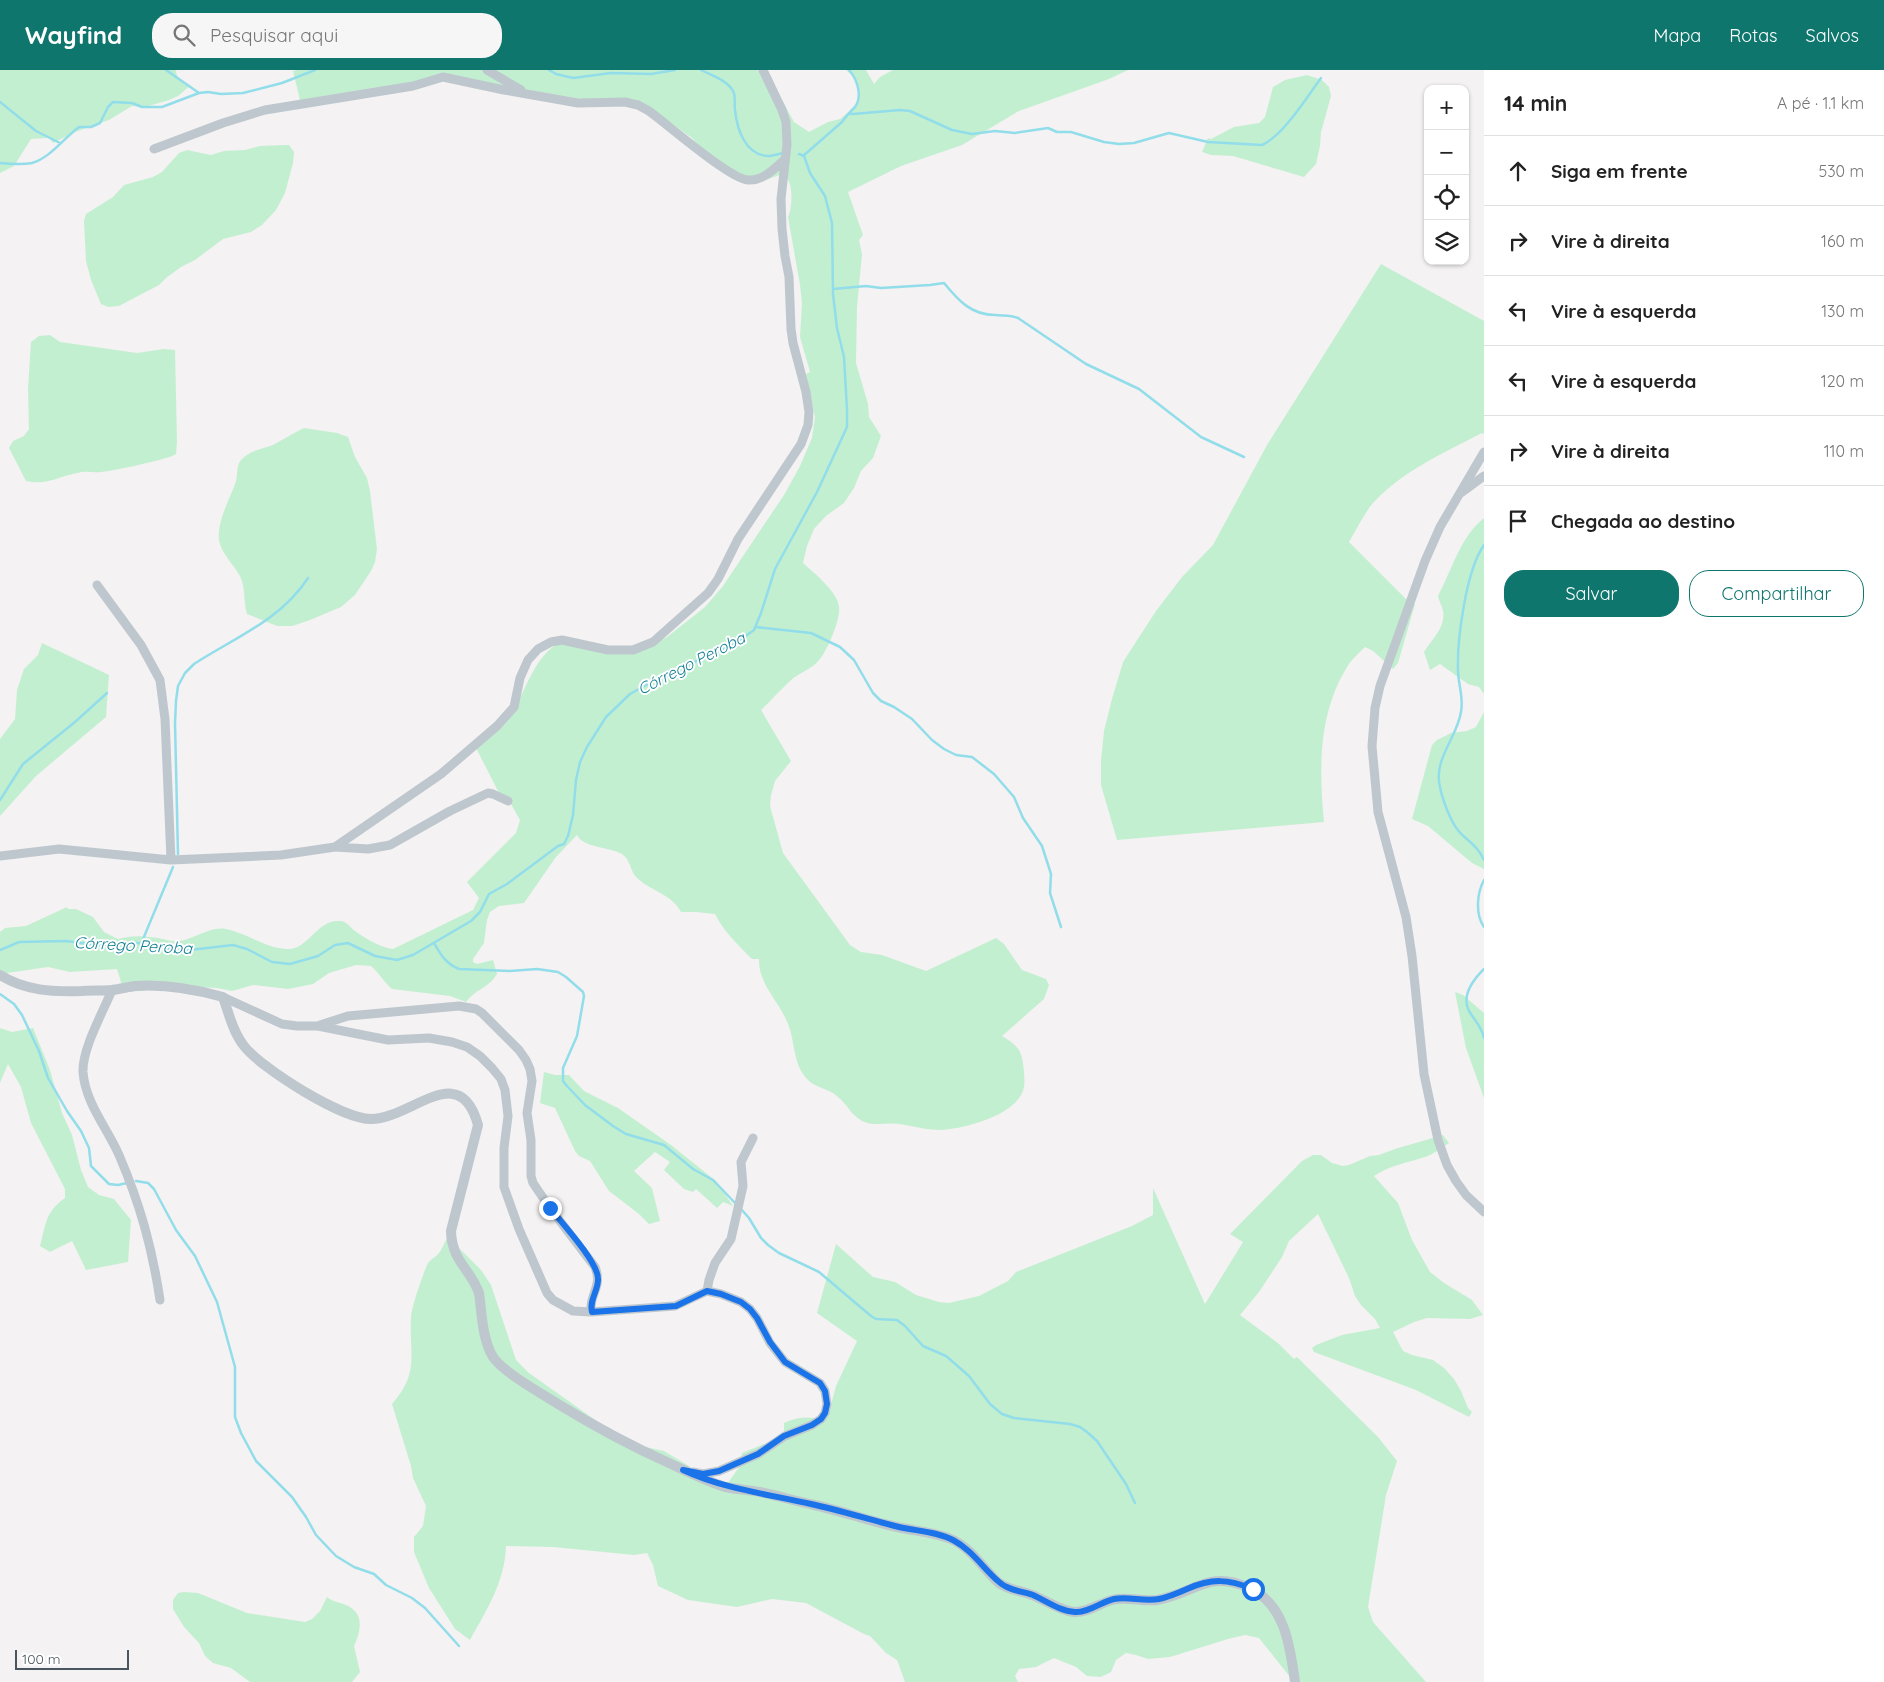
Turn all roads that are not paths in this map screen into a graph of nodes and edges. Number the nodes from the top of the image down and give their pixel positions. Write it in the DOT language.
graph roads {
  1 [pos="487,70"];
  2 [pos="763,70"];
  3 [pos="526,93"];
  4 [pos="154,149"];
  5 [pos="784,160"];
  6 [pos="1484,452"];
  7 [pos="1484,476"];
  8 [pos="1460,494"];
  9 [pos="97,585"];
  10 [pos="508,801"];
  11 [pos="334,847"];
  12 [pos="0,856"];
  13 [pos="171,860"];
  14 [pos="0,975"];
  15 [pos="112,990"];
  16 [pos="223,997"];
  17 [pos="318,1026"];
  18 [pos="753,1138"];
  19 [pos="1484,1212"];
  20 [pos="707,1291"];
  21 [pos="160,1300"];
  22 [pos="592,1312"];
  23 [pos="683,1470"];
  24 [pos="1295,1682"];
  1 -- 3 [label="street"];
  2 -- 5 [label="street"];
  3 -- 4 [label="street"];
  3 -- 5 [label="street"];
  5 -- 11 [label="street"];
  6 -- 8 [label="street"];
  7 -- 8 [label="street"];
  8 -- 19 [label="street"];
  9 -- 13 [label="street"];
  10 -- 11 [label="street"];
  11 -- 13 [label="street"];
  12 -- 13 [label="street"];
  14 -- 15 [label="street"];
  15 -- 16 [label="street"];
  15 -- 21 [label="street"];
  16 -- 17 [label="street"];
  16 -- 23 [label="street"];
  17 -- 22 [label="street"];
  17 -- 22 [label="street"];
  18 -- 20 [label="street"];
  20 -- 22 [label="street"];
  20 -- 23 [label="street"];
  23 -- 24 [label="street"];
}
